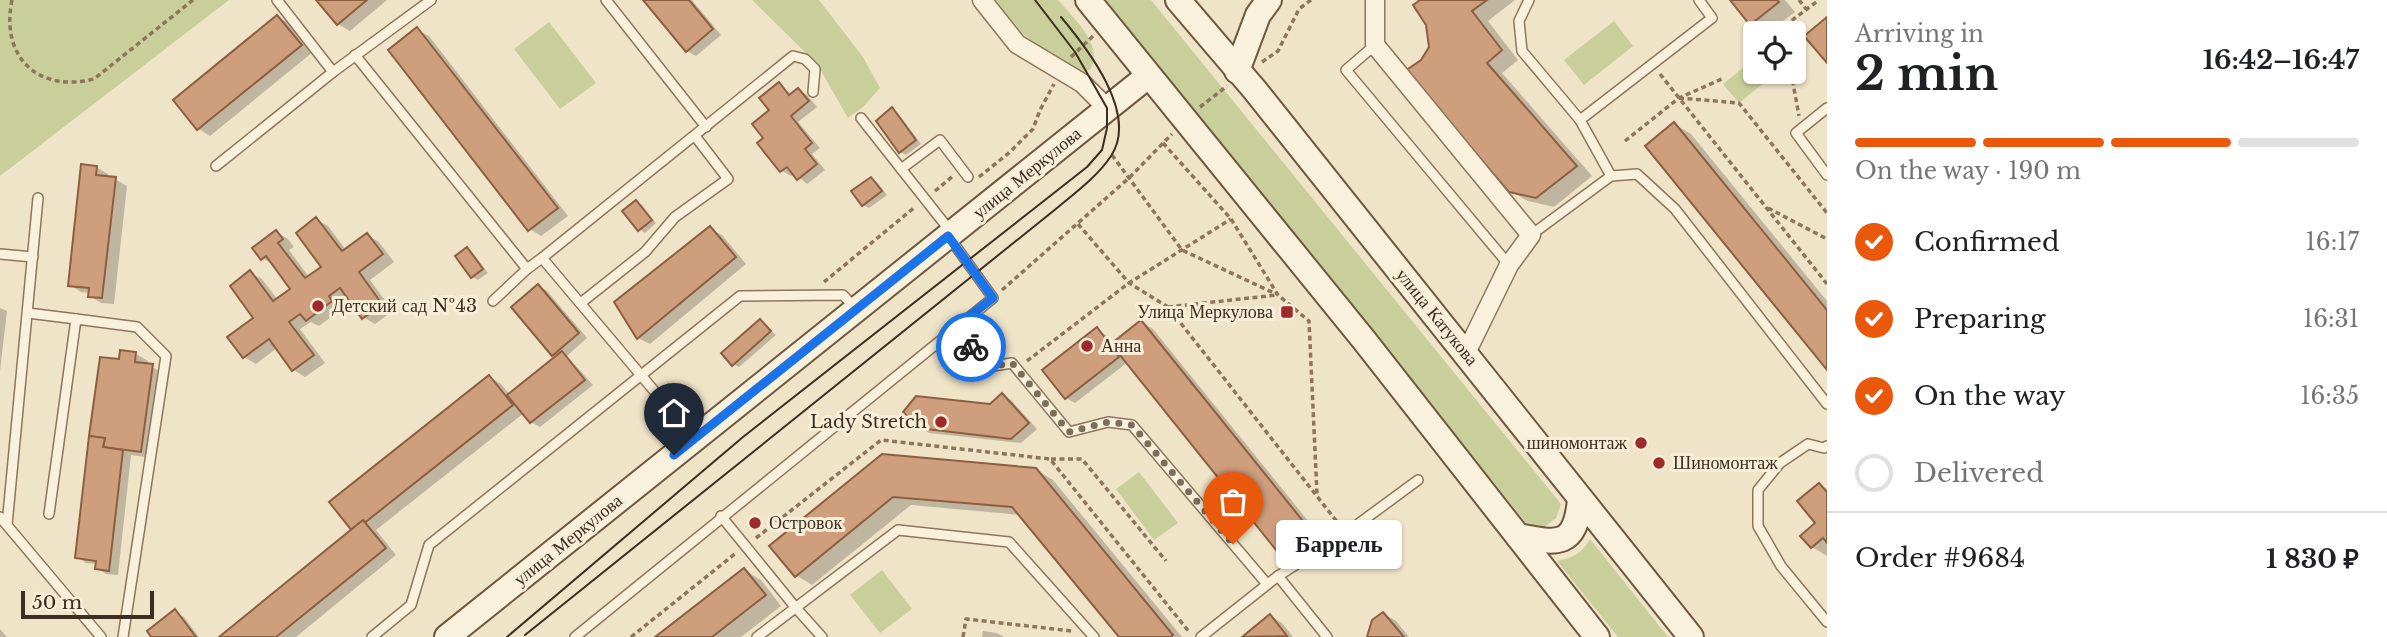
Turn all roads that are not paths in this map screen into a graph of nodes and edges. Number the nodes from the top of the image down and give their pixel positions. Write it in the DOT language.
graph roads {
  1 [pos="276,0"];
  2 [pos="431,0"];
  3 [pos="606,0"];
  4 [pos="982,0"];
  5 [pos="1088,0"];
  6 [pos="1178,0"];
  7 [pos="1269,0"];
  8 [pos="1375,0"];
  9 [pos="1529,0"];
  10 [pos="1699,0"];
  11 [pos="1375,45"];
  12 [pos="355,55"];
  13 [pos="1237,71"];
  14 [pos="333,72"];
  15 [pos="1148,76"];
  16 [pos="813,92"];
  17 [pos="1107,108"];
  18 [pos="1827,108"];
  19 [pos="861,118"];
  20 [pos="1580,120"];
  21 [pos="706,127"];
  22 [pos="695,136"];
  23 [pos="216,166"];
  24 [pos="901,169"];
  25 [pos="1827,175"];
  26 [pos="1611,176"];
  27 [pos="970,180"];
  28 [pos="38,198"];
  29 [pos="950,234"];
  30 [pos="1531,235"];
  31 [pos="0,254"];
  32 [pos="33,257"];
  33 [pos="542,258"];
  34 [pos="1509,265"];
  35 [pos="527,270"];
  36 [pos="493,301"];
  37 [pos="582,302"];
  38 [pos="856,309"];
  39 [pos="28,313"];
  40 [pos="76,318"];
  41 [pos="951,330"];
  42 [pos="1466,353"];
  43 [pos="640,374"];
  44 [pos="1827,404"];
  45 [pos="695,439"];
  46 [pos="1826,449"];
  47 [pos="1418,480"];
  48 [pos="1580,500"];
  49 [pos="49,514"];
  50 [pos="722,516"];
  51 [pos="0,517"];
  52 [pos="7,525"];
  53 [pos="1518,536"];
  54 [pos="1278,576"];
  55 [pos="1267,584"];
  56 [pos="796,608"];
  57 [pos="1827,622"];
  58 [pos="1093,635"];
  59 [pos="101,637"];
  60 [pos="123,637"];
  61 [pos="372,637"];
  62 [pos="447,637"];
  63 [pos="575,637"];
  64 [pos="757,637"];
  65 [pos="822,637"];
  66 [pos="1201,637"];
  67 [pos="1327,637"];
  68 [pos="1597,637"];
  69 [pos="1691,637"];
  1 -- 14 [label="lane"];
  2 -- 12 [label="lane"];
  3 -- 21 [label="lane"];
  4 -- 17 [label="street"];
  5 -- 15 [label="main road"];
  6 -- 13 [label="main road, улица Катукова"];
  7 -- 13 [label="main road"];
  8 -- 11 [label="street"];
  9 -- 20 [label="lane"];
  10 -- 20 [label="lane"];
  11 -- 30 [label="street"];
  11 -- 34 [label="lane"];
  12 -- 14 [label="lane"];
  12 -- 35 [label="lane"];
  13 -- 42 [label="main road, улица Катукова"];
  14 -- 23 [label="lane"];
  15 -- 17 [label="main road, улица Меркулова"];
  15 -- 53 [label="main road"];
  16 -- 21 [label="lane"];
  17 -- 29 [label="main road, улица Меркулова"];
  18 -- 25 [label="lane"];
  19 -- 24 [label="lane"];
  20 -- 26 [label="lane"];
  21 -- 22 [label="lane"];
  22 -- 33 [label="lane"];
  22 -- 37 [label="lane"];
  24 -- 27 [label="lane"];
  24 -- 29 [label="lane"];
  26 -- 30 [label="lane"];
  26 -- 44 [label="lane"];
  28 -- 32 [label="lane"];
  29 -- 38 [label="main road, улица Меркулова"];
  29 -- 41 [label="lane"];
  30 -- 34 [label="street"];
  31 -- 32 [label="lane"];
  32 -- 39 [label="lane"];
  33 -- 35 [label="lane"];
  33 -- 37 [label="lane"];
  34 -- 42 [label="street"];
  35 -- 36 [label="lane"];
  37 -- 43 [label="lane"];
  38 -- 43 [label="lane"];
  38 -- 45 [label="main road, улица Меркулова"];
  39 -- 40 [label="lane"];
  39 -- 52 [label="lane"];
  40 -- 49 [label="lane"];
  40 -- 60 [label="lane"];
  41 -- 50 [label="lane"];
  41 -- 55 [label="lane"];
  42 -- 48 [label="main road, улица Катукова"];
  43 -- 45 [label="lane"];
  43 -- 61 [label="lane"];
  45 -- 62 [label="main road, улица Меркулова"];
  46 -- 57 [label="lane"];
  47 -- 54 [label="lane"];
  48 -- 53 [label="main road"];
  48 -- 69 [label="main road, улица Катукова"];
  50 -- 56 [label="lane"];
  50 -- 63 [label="lane"];
  51 -- 52 [label="lane"];
  52 -- 59 [label="lane"];
  53 -- 68 [label="main road"];
  54 -- 55 [label="lane"];
  54 -- 67 [label="lane"];
  55 -- 66 [label="lane"];
  56 -- 58 [label="lane"];
  56 -- 64 [label="lane"];
  56 -- 65 [label="lane"];
}
